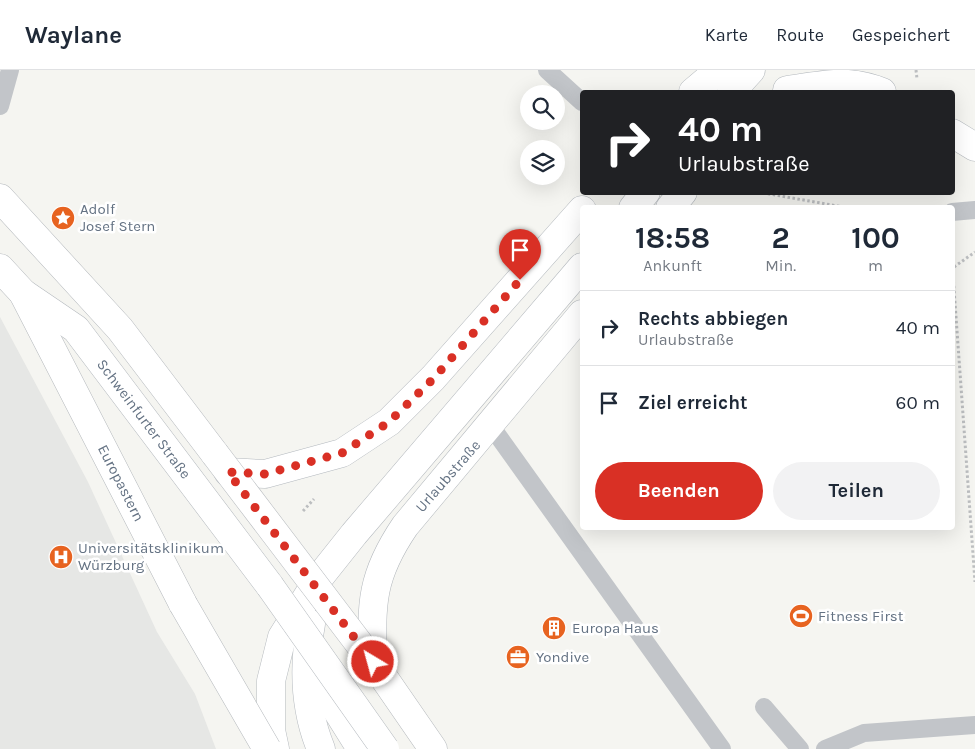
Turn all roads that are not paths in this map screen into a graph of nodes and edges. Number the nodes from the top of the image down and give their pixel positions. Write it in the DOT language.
graph roads {
  1 [pos="10,70"];
  2 [pos="547,70"];
  3 [pos="719,70"];
  4 [pos="750,70"];
  5 [pos="842,70"];
  6 [pos="695,90"];
  7 [pos="733,90"];
  8 [pos="788,90"];
  9 [pos="792,90"];
  10 [pos="877,90"];
  11 [pos="580,100"];
  12 [pos="0,106"];
  13 [pos="955,135"];
  14 [pos="975,147"];
  15 [pos="595,195"];
  16 [pos="644,195"];
  17 [pos="681,195"];
  18 [pos="0,198"];
  19 [pos="587,205"];
  20 [pos="635,205"];
  21 [pos="672,205"];
  22 [pos="975,210"];
  23 [pos="580,212"];
  24 [pos="955,212"];
  25 [pos="0,268"];
  26 [pos="580,269"];
  27 [pos="24,293"];
  28 [pos="580,316"];
  29 [pos="491,426"];
  30 [pos="222,463"];
  31 [pos="319,578"];
  32 [pos="308,639"];
  33 [pos="373,662"];
  34 [pos="764,707"];
  35 [pos="975,724"];
  36 [pos="267,749"];
  37 [pos="275,749"];
  38 [pos="321,749"];
  39 [pos="361,749"];
  40 [pos="385,749"];
  41 [pos="432,749"];
  42 [pos="722,749"];
  43 [pos="800,749"];
  44 [pos="825,749"];
  1 -- 12 [label="lane"];
  2 -- 11 [label="lane"];
  3 -- 6 [label="street"];
  4 -- 7 [label="street"];
  5 -- 8 [label="street"];
  9 -- 10 [label="street"];
  13 -- 14 [label="street"];
  15 -- 19 [label="street"];
  16 -- 20 [label="street"];
  17 -- 21 [label="street"];
  18 -- 30 [label="street"];
  22 -- 24 [label="lane"];
  23 -- 30 [label="street"];
  25 -- 27 [label="street, Schweinfurter Straße"];
  26 -- 31 [label="street"];
  27 -- 36 [label="street, Europastern, bridge"];
  27 -- 40 [label="street, Schweinfurter Straße, bridge"];
  28 -- 29 [label="street, Urlaubstraße"];
  29 -- 33 [label="street, Urlaubstraße"];
  29 -- 42 [label="lane"];
  30 -- 33 [label="street, bridge"];
  31 -- 32 [label="street"];
  31 -- 37 [label="street"];
  32 -- 38 [label="street"];
  32 -- 39 [label="street"];
  33 -- 41 [label="street"];
  34 -- 43 [label="lane"];
  35 -- 44 [label="lane"];
}
